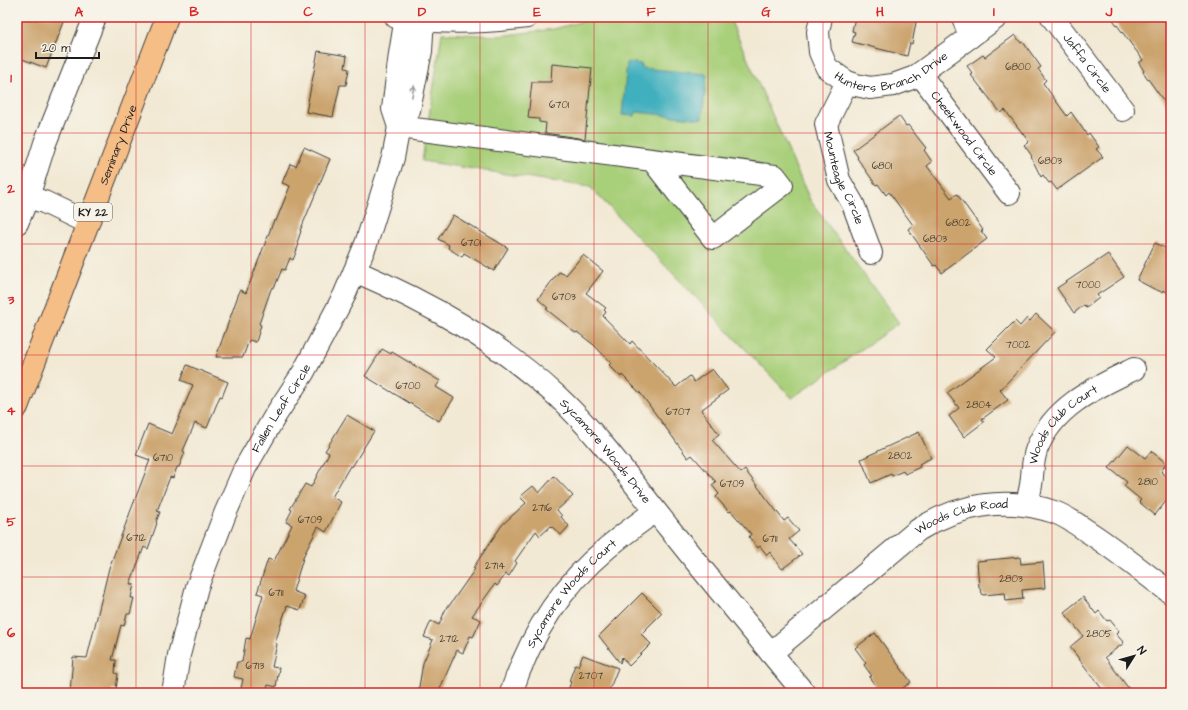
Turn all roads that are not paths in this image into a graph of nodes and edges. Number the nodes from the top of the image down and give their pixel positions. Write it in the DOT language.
graph roads {
  1 [pos="95,17"];
  2 [pos="167,17"];
  3 [pos="527,17"];
  4 [pos="821,17"];
  5 [pos="963,17"];
  6 [pos="997,17"];
  7 [pos="1052,17"];
  8 [pos="411,18"];
  9 [pos="970,37"];
  10 [pos="920,74"];
  11 [pos="847,82"];
  12 [pos="1123,110"];
  13 [pos="398,127"];
  14 [pos="653,161"];
  15 [pos="1009,193"];
  16 [pos="28,197"];
  17 [pos="17,223"];
  18 [pos="88,224"];
  19 [pos="871,253"];
  20 [pos="355,270"];
  21 [pos="1134,369"];
  22 [pos="17,407"];
  23 [pos="1026,505"];
  24 [pos="655,511"];
  25 [pos="1171,593"];
  26 [pos="771,653"];
  27 [pos="173,693"];
  28 [pos="511,693"];
  29 [pos="804,693"];
  1 -- 16 [label="street"];
  2 -- 18 [label="main road, Seminary Drive / KY 22"];
  3 -- 8 [label="street"];
  4 -- 11 [label="street, Hunters Branch Drive"];
  5 -- 9 [label="street"];
  6 -- 9 [label="street, Hunters Branch Drive"];
  7 -- 12 [label="street, Jaffa Circle"];
  8 -- 13 [label="street, Fallen Leaf Circle"];
  9 -- 10 [label="street, Hunters Branch Drive"];
  10 -- 11 [label="street, Hunters Branch Drive"];
  10 -- 15 [label="street, Cheekwood Circle"];
  11 -- 19 [label="street, Mounteagle Circle"];
  13 -- 14 [label="street"];
  13 -- 20 [label="street, Fallen Leaf Circle"];
  14 -- 14 [label="street"];
  16 -- 17 [label="street"];
  16 -- 18 [label="street"];
  18 -- 22 [label="main road, Seminary Drive / KY 22"];
  20 -- 24 [label="street, Sycamore Woods Drive"];
  20 -- 27 [label="street, Fallen Leaf Circle"];
  21 -- 23 [label="street, Woods Club Court"];
  23 -- 25 [label="street, Woods Club Road"];
  23 -- 26 [label="street, Woods Club Road"];
  24 -- 26 [label="street, Sycamore Woods Drive"];
  24 -- 28 [label="street, Sycamore Woods Court"];
  26 -- 29 [label="street, Sycamore Woods Drive"];
}
